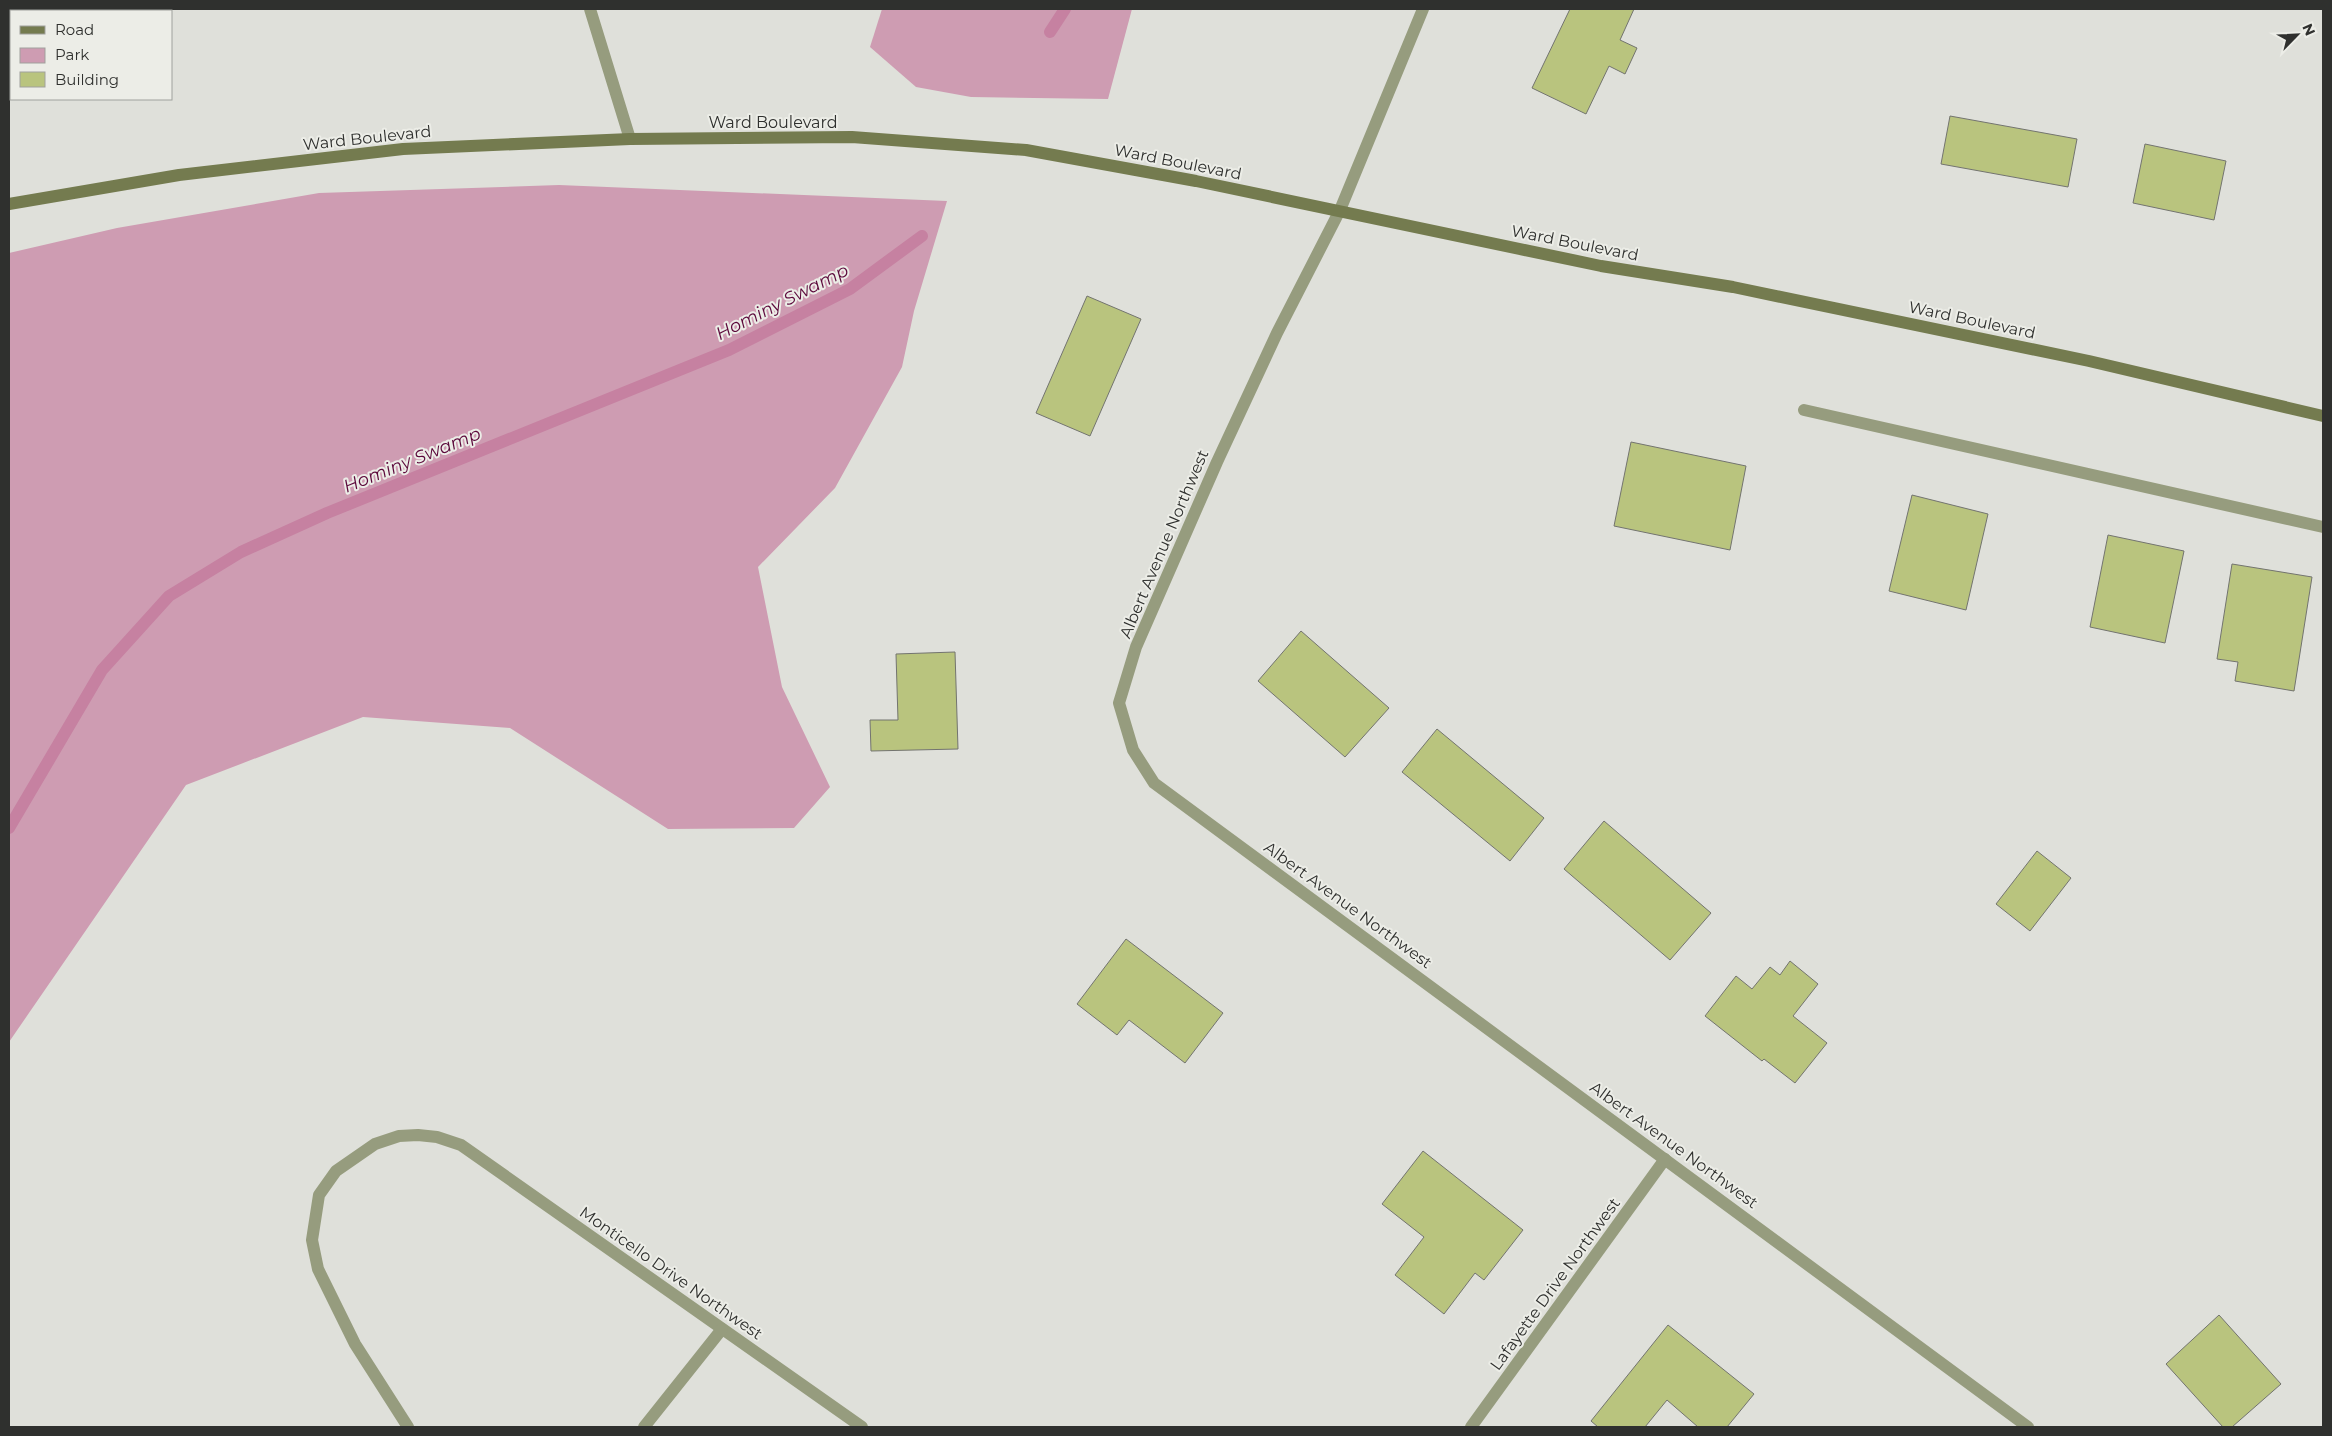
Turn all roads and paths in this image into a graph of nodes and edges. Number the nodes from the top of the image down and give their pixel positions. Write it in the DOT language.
graph roads {
  1 [pos="590,9"];
  2 [pos="1423,9"];
  3 [pos="630,138"];
  4 [pos="9,204"];
  5 [pos="1340,210"];
  6 [pos="1804,410"];
  7 [pos="2323,416"];
  8 [pos="2323,527"];
  9 [pos="1665,1158"];
  10 [pos="722,1329"];
  11 [pos="408,1427"];
  12 [pos="644,1427"];
  13 [pos="862,1427"];
  14 [pos="1471,1427"];
  15 [pos="2028,1427"];
  1 -- 3 [label="street"];
  2 -- 5 [label="street, Albert Avenue Northwest"];
  3 -- 4 [label="main road, Ward Boulevard"];
  3 -- 5 [label="main road, Ward Boulevard"];
  5 -- 7 [label="main road, Ward Boulevard"];
  5 -- 9 [label="street, Albert Avenue Northwest"];
  6 -- 8 [label="street"];
  9 -- 14 [label="street, Lafayette Drive Northwest"];
  9 -- 15 [label="street, Albert Avenue Northwest"];
  10 -- 11 [label="street, Monticello Drive Northwest"];
  10 -- 12 [label="street"];
  10 -- 13 [label="street, Monticello Drive Northwest"];
}
